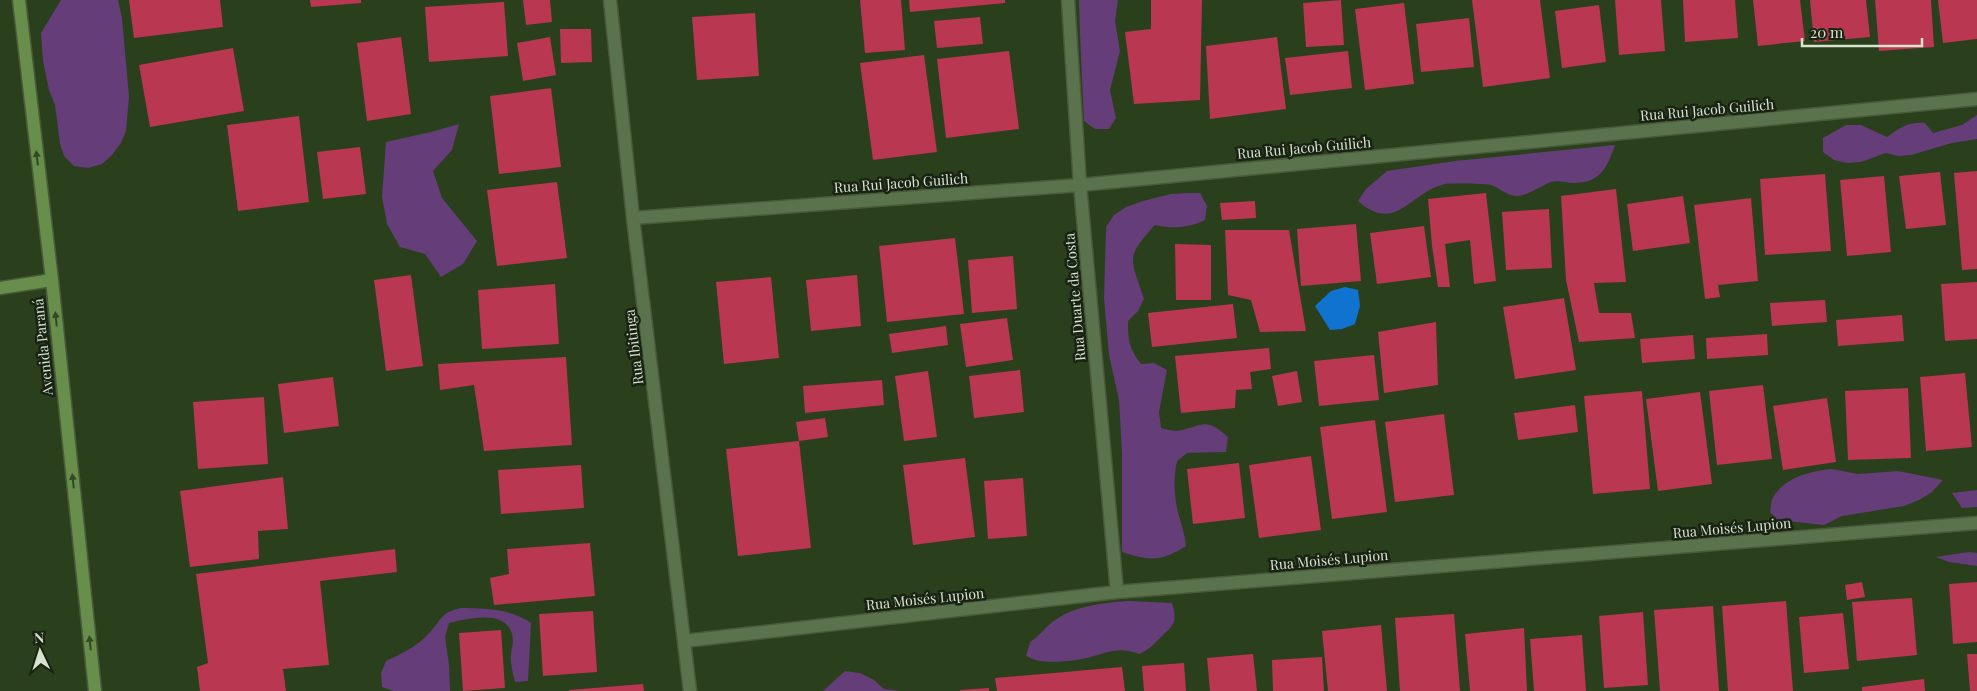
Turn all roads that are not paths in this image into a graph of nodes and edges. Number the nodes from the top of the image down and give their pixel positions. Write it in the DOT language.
graph roads {
  1 [pos="19,0"];
  2 [pos="610,0"];
  3 [pos="1068,0"];
  4 [pos="1977,99"];
  5 [pos="1080,185"];
  6 [pos="633,218"];
  7 [pos="52,280"];
  8 [pos="0,288"];
  9 [pos="1977,523"];
  10 [pos="1118,592"];
  11 [pos="684,641"];
  12 [pos="95,691"];
  13 [pos="690,691"];
  7 -- 1 [label="main road, Avenida Paraná, one-way"];
  2 -- 6 [label="street, Rua Ibitinga"];
  3 -- 5 [label="street, Rua Duarte da Costa"];
  4 -- 5 [label="street, Rua Rui Jacob Guilich"];
  5 -- 6 [label="street, Rua Rui Jacob Guilich"];
  5 -- 10 [label="street, Rua Duarte da Costa"];
  6 -- 11 [label="street, Rua Ibitinga"];
  7 -- 8 [label="main road"];
  12 -- 7 [label="main road, Avenida Paraná, one-way"];
  9 -- 10 [label="street, Rua Moisés Lupion"];
  10 -- 11 [label="street, Rua Moisés Lupion"];
  11 -- 13 [label="street, Rua Ibitinga"];
}
